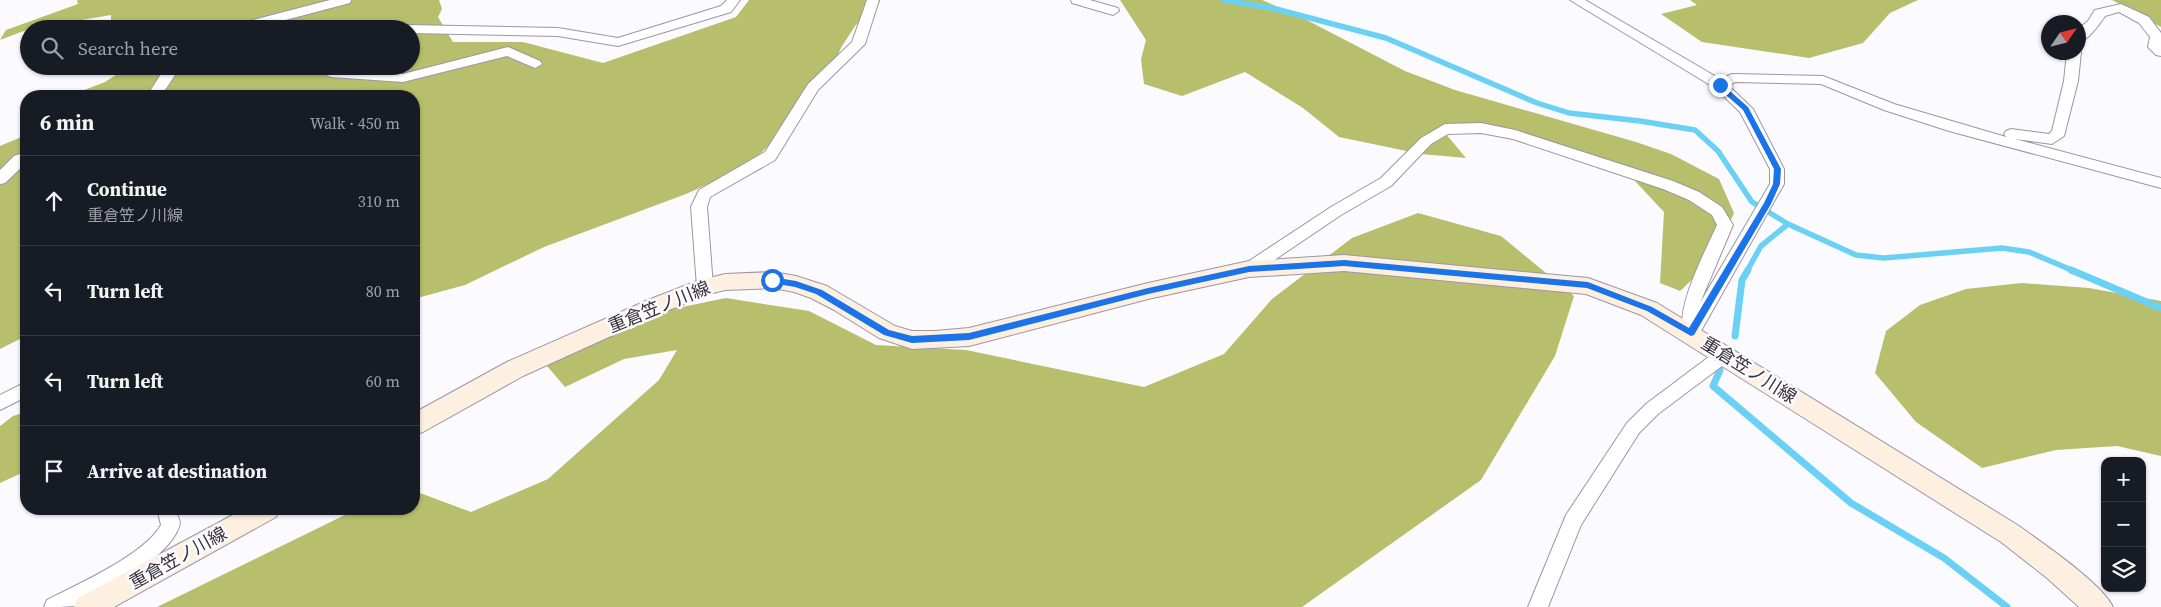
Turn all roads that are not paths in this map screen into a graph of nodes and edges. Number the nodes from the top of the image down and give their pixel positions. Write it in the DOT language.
graph roads {
  1 [pos="344,0"];
  2 [pos="734,0"];
  3 [pos="872,0"];
  4 [pos="1077,0"];
  5 [pos="1576,0"];
  6 [pos="1113,11"];
  7 [pos="270,20"];
  8 [pos="420,29"];
  9 [pos="2086,30"];
  10 [pos="2161,52"];
  11 [pos="2073,60"];
  12 [pos="535,64"];
  13 [pos="420,74"];
  14 [pos="166,75"];
  15 [pos="360,75"];
  16 [pos="415,75"];
  17 [pos="1720,85"];
  18 [pos="158,90"];
  19 [pos="1954,128"];
  20 [pos="20,159"];
  21 [pos="0,179"];
  22 [pos="2161,183"];
  23 [pos="1249,269"];
  24 [pos="706,287"];
  25 [pos="1691,333"];
  26 [pos="1724,355"];
  27 [pos="20,392"];
  28 [pos="0,403"];
  29 [pos="420,422"];
  30 [pos="169,515"];
  31 [pos="256,515"];
  32 [pos="54,607"];
  33 [pos="88,607"];
  34 [pos="1538,607"];
  35 [pos="2098,607"];
  1 -- 7 [label="street"];
  2 -- 8 [label="street"];
  3 -- 24 [label="street"];
  4 -- 6 [label="street"];
  5 -- 17 [label="street"];
  9 -- 10 [label="street"];
  11 -- 19 [label="street"];
  12 -- 13 [label="street"];
  14 -- 18 [label="street"];
  15 -- 16 [label="street"];
  17 -- 19 [label="street"];
  17 -- 25 [label="street"];
  19 -- 22 [label="street"];
  20 -- 21 [label="street"];
  23 -- 24 [label="main road, 重倉笠ノ川線"];
  23 -- 25 [label="main road, 重倉笠ノ川線"];
  23 -- 25 [label="street"];
  24 -- 29 [label="main road, 重倉笠ノ川線"];
  25 -- 26 [label="main road, 重倉笠ノ川線"];
  26 -- 34 [label="street"];
  26 -- 35 [label="main road, 重倉笠ノ川線"];
  27 -- 28 [label="street"];
  30 -- 32 [label="street"];
  31 -- 33 [label="main road, 重倉笠ノ川線"];
}
